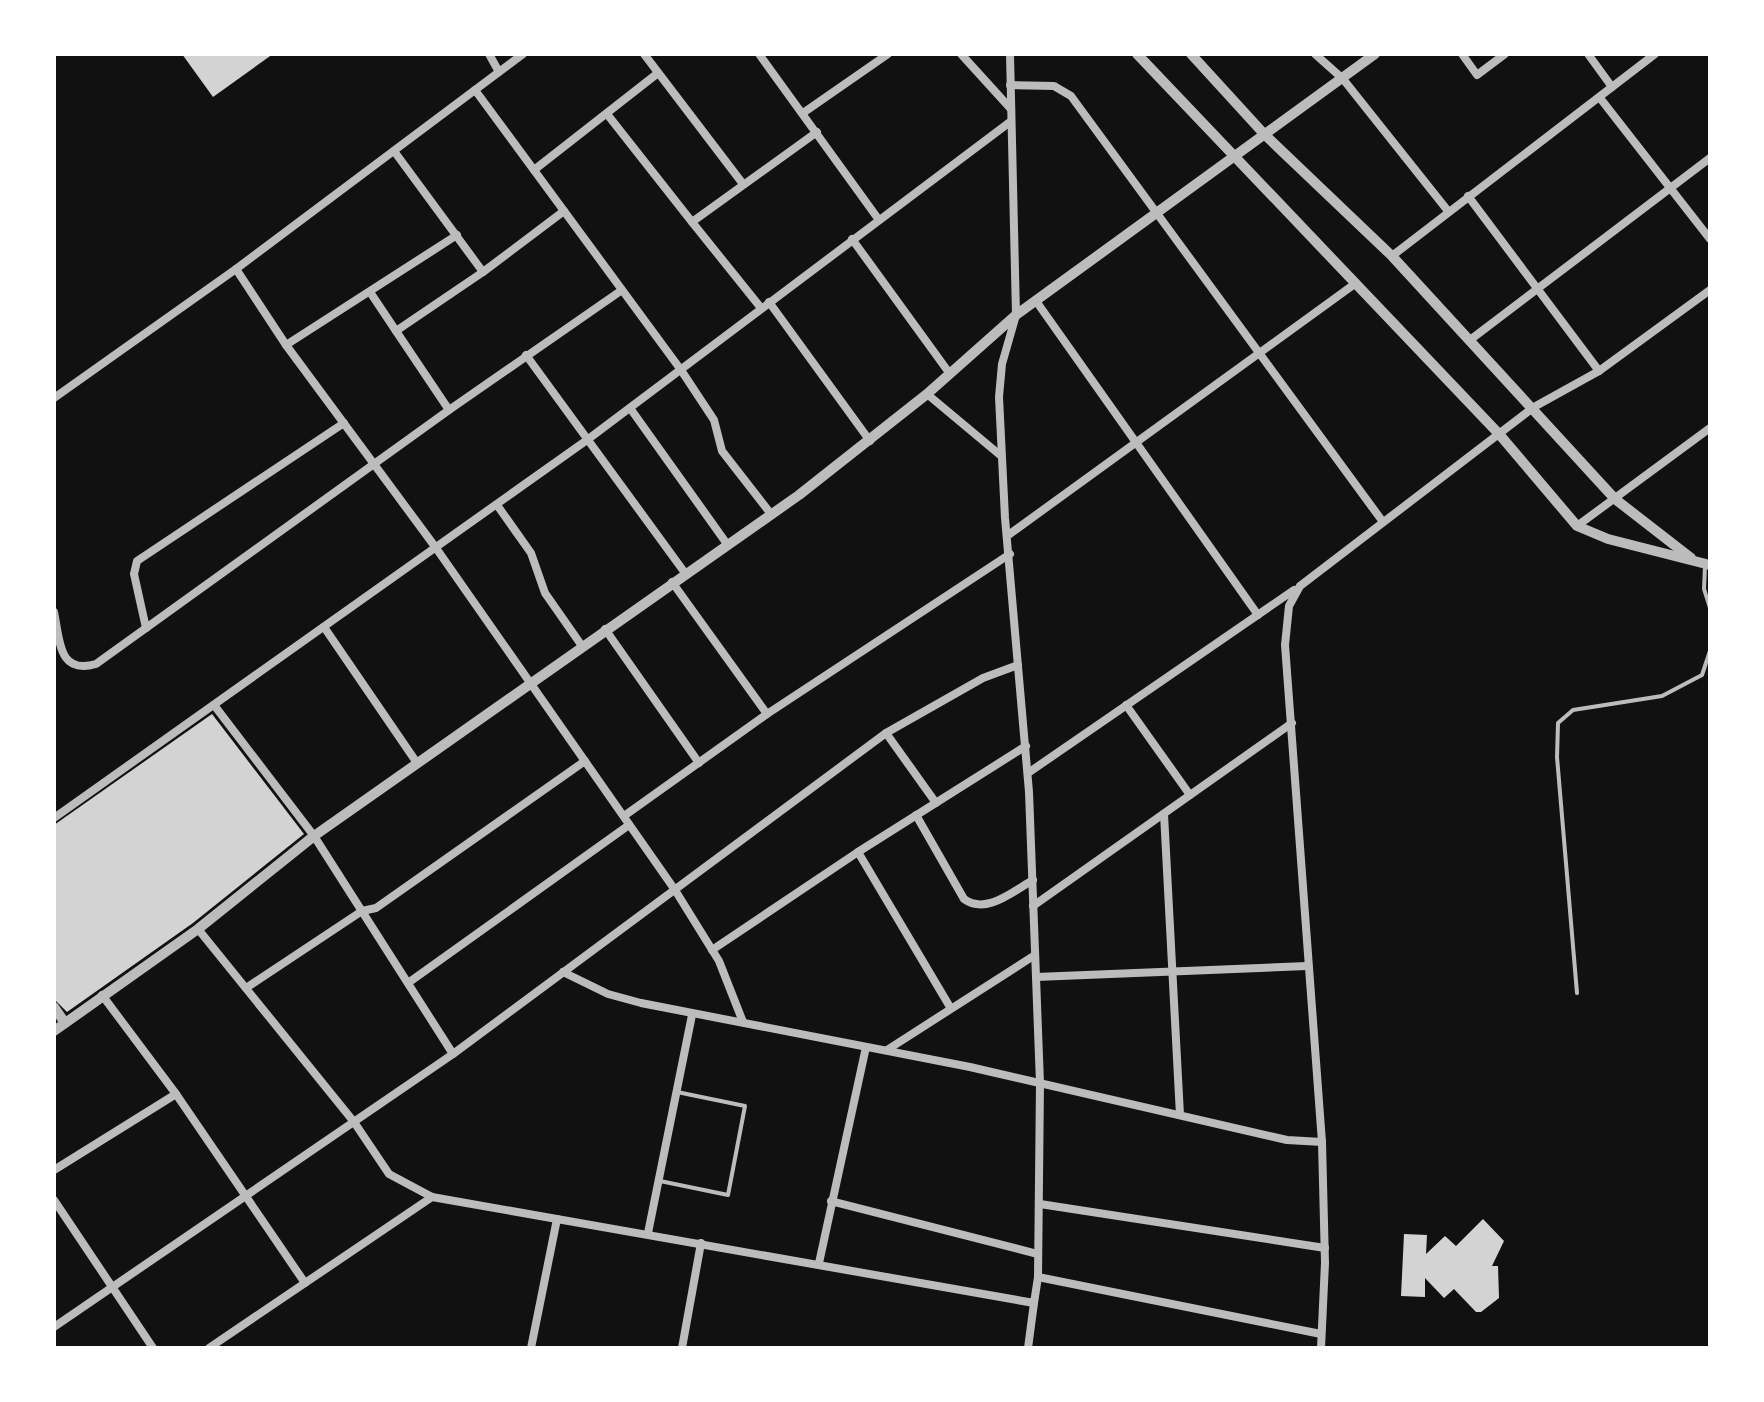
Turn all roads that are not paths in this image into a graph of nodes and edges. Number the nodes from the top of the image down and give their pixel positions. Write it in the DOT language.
graph roads {
  1 [pos="489,54"];
  2 [pos="523,54"];
  3 [pos="644,54"];
  4 [pos="759,54"];
  5 [pos="888,54"];
  6 [pos="961,54"];
  7 [pos="1010,54"];
  8 [pos="1137,54"];
  9 [pos="1191,54"];
  10 [pos="1315,54"];
  11 [pos="1375,54"];
  12 [pos="1462,54"];
  13 [pos="1505,54"];
  14 [pos="1588,54"];
  15 [pos="1655,54"];
  16 [pos="499,72"];
  17 [pos="658,73"];
  18 [pos="1343,79"];
  19 [pos="1010,85"];
  20 [pos="1612,87"];
  21 [pos="475,90"];
  22 [pos="1600,98"];
  23 [pos="1011,109"];
  24 [pos="803,113"];
  25 [pos="607,114"];
  26 [pos="1010,122"];
  27 [pos="817,132"];
  28 [pos="1265,135"];
  29 [pos="394,151"];
  30 [pos="1237,157"];
  31 [pos="1710,158"];
  32 [pos="534,170"];
  33 [pos="743,184"];
  34 [pos="1670,189"];
  35 [pos="1468,196"];
  36 [pos="564,211"];
  37 [pos="1448,211"];
  38 [pos="1155,216"];
  39 [pos="879,220"];
  40 [pos="692,222"];
  41 [pos="457,235"];
  42 [pos="852,239"];
  43 [pos="1710,239"];
  44 [pos="1392,256"];
  45 [pos="236,269"];
  46 [pos="483,272"];
  47 [pos="1356,283"];
  48 [pos="622,290"];
  49 [pos="1536,290"];
  50 [pos="1710,290"];
  51 [pos="370,292"];
  52 [pos="1036,301"];
  53 [pos="769,302"];
  54 [pos="761,308"];
  55 [pos="1016,315"];
  56 [pos="396,331"];
  57 [pos="1470,340"];
  58 [pos="286,345"];
  59 [pos="1258,353"];
  60 [pos="526,355"];
  61 [pos="681,370"];
  62 [pos="1599,371"];
  63 [pos="950,374"];
  64 [pos="927,394"];
  65 [pos="54,398"];
  66 [pos="1534,407"];
  67 [pos="630,408"];
  68 [pos="449,410"];
  69 [pos="344,423"];
  70 [pos="1710,428"];
  71 [pos="1499,434"];
  72 [pos="587,440"];
  73 [pos="870,441"];
  74 [pos="1137,443"];
  75 [pos="1001,456"];
  76 [pos="374,463"];
  77 [pos="1615,499"];
  78 [pos="497,505"];
  79 [pos="771,514"];
  80 [pos="1383,522"];
  81 [pos="1577,526"];
  82 [pos="1007,536"];
  83 [pos="727,544"];
  84 [pos="436,548"];
  85 [pos="1010,554"];
  86 [pos="1704,564"];
  87 [pos="685,573"];
  88 [pos="672,582"];
  89 [pos="1300,586"];
  90 [pos="1710,608"];
  91 [pos="54,612"];
  92 [pos="1258,615"];
  93 [pos="324,627"];
  94 [pos="146,628"];
  95 [pos="605,629"];
  96 [pos="582,646"];
  97 [pos="1710,651"];
  98 [pos="1018,665"];
  99 [pos="530,683"];
  100 [pos="214,705"];
  101 [pos="1126,705"];
  102 [pos="767,714"];
  103 [pos="1292,723"];
  104 [pos="886,733"];
  105 [pos="1026,746"];
  106 [pos="585,761"];
  107 [pos="417,763"];
  108 [pos="699,763"];
  109 [pos="1028,773"];
  110 [pos="1190,795"];
  111 [pos="936,803"];
  112 [pos="1164,814"];
  113 [pos="916,815"];
  114 [pos="624,816"];
  115 [pos="54,818"];
  116 [pos="629,825"];
  117 [pos="314,836"];
  118 [pos="858,852"];
  119 [pos="1033,880"];
  120 [pos="675,890"];
  121 [pos="1033,906"];
  122 [pos="362,911"];
  123 [pos="198,929"];
  124 [pos="712,950"];
  125 [pos="1035,955"];
  126 [pos="1307,966"];
  127 [pos="1170,971"];
  128 [pos="563,972"];
  129 [pos="1036,977"];
  130 [pos="408,983"];
  131 [pos="246,988"];
  132 [pos="1577,993"];
  133 [pos="102,995"];
  134 [pos="54,1007"];
  135 [pos="950,1007"];
  136 [pos="692,1015"];
  137 [pos="743,1022"];
  138 [pos="65,1023"];
  139 [pos="54,1031"];
  140 [pos="866,1047"];
  141 [pos="887,1050"];
  142 [pos="453,1054"];
  143 [pos="1040,1083"];
  144 [pos="677,1092"];
  145 [pos="176,1094"];
  146 [pos="1180,1115"];
  147 [pos="354,1122"];
  148 [pos="1322,1142"];
  149 [pos="54,1170"];
  150 [pos="658,1181"];
  151 [pos="245,1195"];
  152 [pos="432,1197"];
  153 [pos="54,1200"];
  154 [pos="831,1201"];
  155 [pos="1040,1204"];
  156 [pos="557,1219"];
  157 [pos="648,1233"];
  158 [pos="701,1243"];
  159 [pos="1325,1248"];
  160 [pos="1038,1254"];
  161 [pos="819,1263"];
  162 [pos="1038,1277"];
  163 [pos="305,1283"];
  164 [pos="112,1287"];
  165 [pos="1034,1303"];
  166 [pos="54,1327"];
  167 [pos="1321,1334"];
  168 [pos="153,1348"];
  169 [pos="209,1348"];
  170 [pos="531,1348"];
  171 [pos="682,1348"];
  172 [pos="1028,1348"];
  173 [pos="1321,1348"];
  1 -- 16 [label="street"];
  2 -- 16 [label="street"];
  3 -- 17 [label="street"];
  4 -- 24 [label="street"];
  5 -- 24 [label="street"];
  6 -- 23 [label="street"];
  7 -- 19 [label="street"];
  8 -- 30 [label="street"];
  9 -- 28 [label="street"];
  10 -- 18 [label="street"];
  11 -- 18 [label="street"];
  12 -- 13 [label="street"];
  14 -- 20 [label="street"];
  15 -- 20 [label="street"];
  16 -- 21 [label="street"];
  17 -- 25 [label="street"];
  17 -- 33 [label="street"];
  18 -- 28 [label="street"];
  18 -- 37 [label="street"];
  19 -- 23 [label="street"];
  19 -- 38 [label="street"];
  20 -- 22 [label="street"];
  21 -- 29 [label="street"];
  21 -- 32 [label="street"];
  22 -- 34 [label="street"];
  22 -- 35 [label="street"];
  23 -- 26 [label="street"];
  24 -- 27 [label="street"];
  25 -- 32 [label="street"];
  25 -- 40 [label="street"];
  26 -- 39 [label="street"];
  26 -- 55 [label="street"];
  27 -- 33 [label="street"];
  27 -- 39 [label="street"];
  28 -- 30 [label="street"];
  28 -- 44 [label="street"];
  29 -- 41 [label="street"];
  29 -- 45 [label="street"];
  30 -- 38 [label="street"];
  30 -- 47 [label="street"];
  31 -- 34 [label="street"];
  32 -- 36 [label="street"];
  33 -- 40 [label="street"];
  34 -- 43 [label="street"];
  34 -- 49 [label="street"];
  35 -- 37 [label="street"];
  35 -- 49 [label="street"];
  36 -- 46 [label="street"];
  36 -- 48 [label="street"];
  37 -- 44 [label="street"];
  38 -- 52 [label="street"];
  38 -- 59 [label="street"];
  39 -- 42 [label="street"];
  40 -- 54 [label="street"];
  41 -- 46 [label="street"];
  41 -- 51 [label="street"];
  42 -- 53 [label="street"];
  42 -- 63 [label="street"];
  44 -- 57 [label="street"];
  45 -- 58 [label="street"];
  45 -- 65 [label="street"];
  46 -- 56 [label="street"];
  47 -- 59 [label="street"];
  47 -- 71 [label="street"];
  48 -- 60 [label="street"];
  48 -- 61 [label="street"];
  49 -- 57 [label="street"];
  49 -- 62 [label="street"];
  50 -- 62 [label="street"];
  51 -- 56 [label="street"];
  51 -- 58 [label="street"];
  52 -- 55 [label="street"];
  52 -- 74 [label="street"];
  53 -- 54 [label="street"];
  53 -- 73 [label="street"];
  54 -- 61 [label="street"];
  55 -- 63 [label="street"];
  55 -- 75 [label="street"];
  56 -- 68 [label="street"];
  57 -- 66 [label="street"];
  58 -- 69 [label="street"];
  59 -- 74 [label="street"];
  59 -- 80 [label="street"];
  60 -- 68 [label="street"];
  60 -- 72 [label="street"];
  61 -- 67 [label="street"];
  61 -- 79 [label="street"];
  62 -- 66 [label="street"];
  63 -- 64 [label="street"];
  64 -- 73 [label="street"];
  64 -- 75 [label="street"];
  66 -- 71 [label="street"];
  66 -- 77 [label="street"];
  67 -- 72 [label="street"];
  67 -- 83 [label="street"];
  68 -- 76 [label="street"];
  69 -- 76 [label="street"];
  69 -- 94 [label="street"];
  70 -- 77 [label="street"];
  71 -- 80 [label="street"];
  71 -- 81 [label="street"];
  72 -- 78 [label="street"];
  72 -- 87 [label="street"];
  73 -- 79 [label="street"];
  74 -- 82 [label="street"];
  74 -- 92 [label="street"];
  75 -- 82 [label="street"];
  76 -- 84 [label="street"];
  76 -- 94 [label="street"];
  77 -- 81 [label="street"];
  77 -- 86 [label="street"];
  78 -- 84 [label="street"];
  78 -- 96 [label="street"];
  79 -- 83 [label="street"];
  80 -- 89 [label="street"];
  81 -- 86 [label="street"];
  82 -- 85 [label="street"];
  83 -- 87 [label="street"];
  84 -- 93 [label="street"];
  84 -- 99 [label="street"];
  85 -- 98 [label="street"];
  85 -- 102 [label="street"];
  86 -- 90 [label="lane"];
  87 -- 88 [label="street"];
  88 -- 95 [label="street"];
  88 -- 102 [label="street"];
  89 -- 92 [label="street"];
  89 -- 103 [label="street"];
  91 -- 94 [label="street"];
  92 -- 101 [label="street"];
  93 -- 100 [label="street"];
  93 -- 107 [label="street"];
  95 -- 96 [label="street"];
  95 -- 108 [label="street"];
  96 -- 99 [label="street"];
  97 -- 132 [label="lane"];
  98 -- 104 [label="street"];
  98 -- 105 [label="street"];
  99 -- 106 [label="street"];
  99 -- 107 [label="street"];
  100 -- 115 [label="street"];
  100 -- 117 [label="street"];
  101 -- 109 [label="street"];
  101 -- 110 [label="street"];
  102 -- 108 [label="street"];
  103 -- 110 [label="street"];
  103 -- 126 [label="street"];
  104 -- 111 [label="street"];
  104 -- 120 [label="street"];
  105 -- 109 [label="street"];
  105 -- 111 [label="street"];
  106 -- 114 [label="street"];
  106 -- 122 [label="street"];
  107 -- 117 [label="street"];
  108 -- 114 [label="street"];
  109 -- 119 [label="street"];
  110 -- 112 [label="street"];
  111 -- 113 [label="street"];
  112 -- 121 [label="street"];
  112 -- 127 [label="street"];
  113 -- 118 [label="street"];
  113 -- 119 [label="street"];
  114 -- 116 [label="street"];
  116 -- 120 [label="street"];
  116 -- 130 [label="street"];
  117 -- 122 [label="street"];
  117 -- 123 [label="street"];
  118 -- 124 [label="street"];
  118 -- 135 [label="street"];
  119 -- 121 [label="street"];
  120 -- 124 [label="street"];
  120 -- 128 [label="street"];
  121 -- 125 [label="street"];
  122 -- 130 [label="street"];
  122 -- 131 [label="street"];
  123 -- 131 [label="street"];
  123 -- 133 [label="street"];
  124 -- 137 [label="street"];
  125 -- 129 [label="street"];
  125 -- 135 [label="street"];
  126 -- 127 [label="street"];
  126 -- 148 [label="street"];
  127 -- 129 [label="street"];
  127 -- 146 [label="street"];
  128 -- 136 [label="street"];
  128 -- 142 [label="street"];
  129 -- 143 [label="street"];
  130 -- 142 [label="street"];
  131 -- 147 [label="street"];
  133 -- 138 [label="street"];
  133 -- 145 [label="street"];
  134 -- 138 [label="street"];
  135 -- 141 [label="street"];
  136 -- 137 [label="street"];
  136 -- 144 [label="street"];
  137 -- 140 [label="street"];
  138 -- 139 [label="street"];
  140 -- 141 [label="street"];
  140 -- 154 [label="street"];
  141 -- 143 [label="street"];
  142 -- 147 [label="street"];
  143 -- 146 [label="street"];
  143 -- 155 [label="street"];
  144 -- 150 [label="street"];
  144 -- 150 [label="lane"];
  145 -- 149 [label="street"];
  145 -- 151 [label="street"];
  146 -- 148 [label="street"];
  147 -- 151 [label="street"];
  147 -- 152 [label="street"];
  148 -- 159 [label="street"];
  150 -- 157 [label="street"];
  151 -- 163 [label="street"];
  151 -- 164 [label="street"];
  152 -- 156 [label="street"];
  152 -- 163 [label="street"];
  153 -- 164 [label="street"];
  154 -- 160 [label="street"];
  154 -- 161 [label="street"];
  155 -- 159 [label="street"];
  155 -- 160 [label="street"];
  156 -- 157 [label="street"];
  156 -- 170 [label="street"];
  157 -- 158 [label="street"];
  158 -- 161 [label="street"];
  158 -- 171 [label="street"];
  159 -- 167 [label="street"];
  160 -- 162 [label="street"];
  161 -- 165 [label="street"];
  162 -- 165 [label="street"];
  162 -- 167 [label="street"];
  163 -- 169 [label="street"];
  164 -- 166 [label="street"];
  164 -- 168 [label="street"];
  165 -- 172 [label="street"];
  167 -- 173 [label="street"];
}
